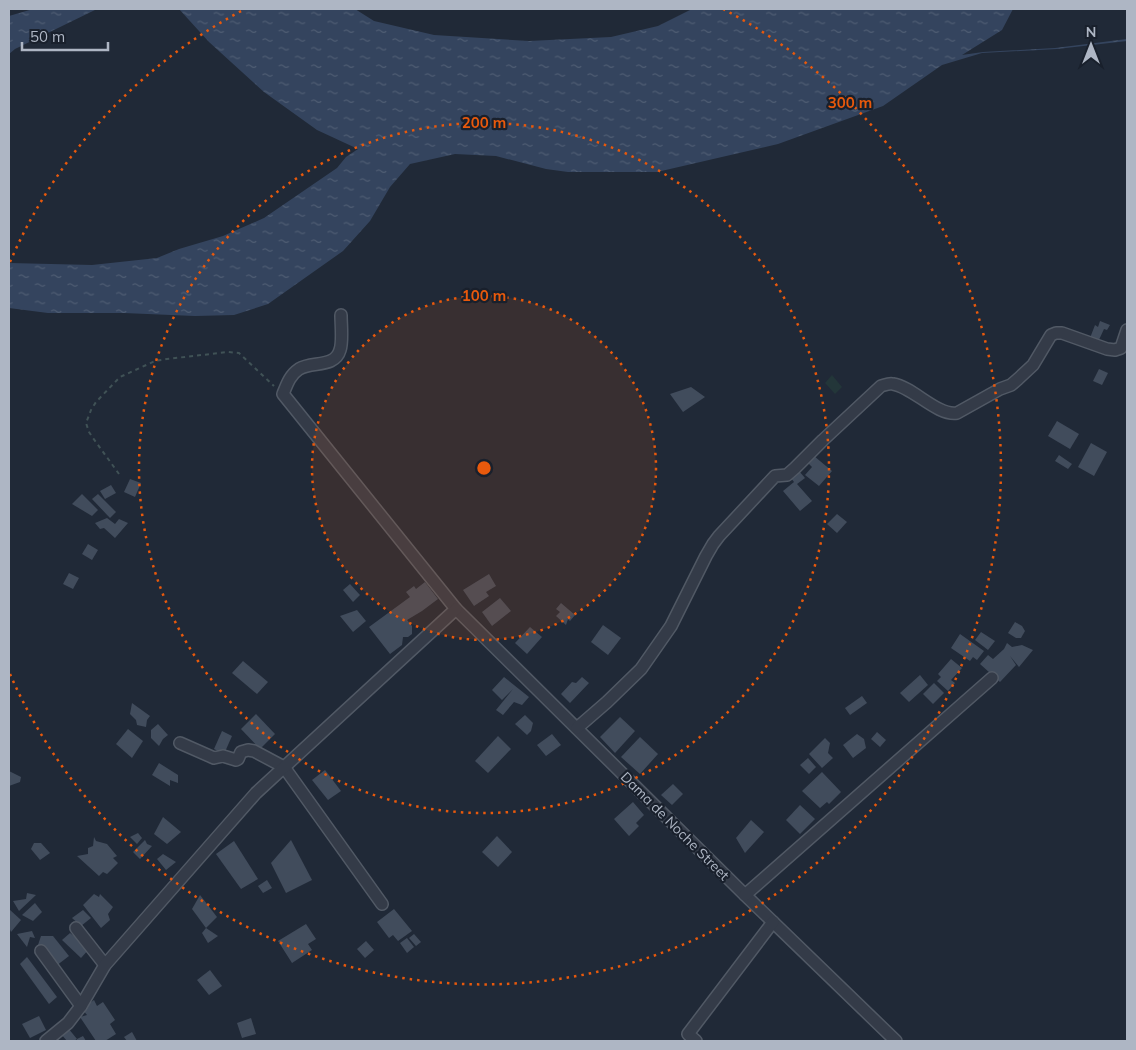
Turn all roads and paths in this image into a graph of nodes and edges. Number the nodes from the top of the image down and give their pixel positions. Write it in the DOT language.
graph roads {
  1 [pos="341,315"];
  2 [pos="1127,330"];
  3 [pos="283,394"];
  4 [pos="119,474"];
  5 [pos="456,609"];
  6 [pos="992,678"];
  7 [pos="577,728"];
  8 [pos="180,743"];
  9 [pos="284,767"];
  10 [pos="745,895"];
  11 [pos="382,904"];
  12 [pos="773,922"];
  13 [pos="76,928"];
  14 [pos="41,951"];
  15 [pos="105,964"];
  16 [pos="81,1006"];
  17 [pos="692,1038"];
  18 [pos="46,1041"];
  19 [pos="677,1041"];
  20 [pos="896,1041"];
  1 -- 3 [label="street"];
  2 -- 7 [label="street"];
  3 -- 4 [label="path"];
  3 -- 5 [label="street, Dama de Noche Street"];
  5 -- 7 [label="street, Dama de Noche Street"];
  5 -- 9 [label="street"];
  6 -- 10 [label="street"];
  7 -- 10 [label="street, Dama de Noche Street"];
  8 -- 9 [label="street"];
  9 -- 11 [label="street"];
  9 -- 15 [label="street"];
  10 -- 12 [label="street, Dama de Noche Street"];
  12 -- 17 [label="street"];
  12 -- 20 [label="street, Dama de Noche Street"];
  13 -- 15 [label="street"];
  14 -- 16 [label="street"];
  15 -- 16 [label="street"];
  16 -- 18 [label="street"];
  17 -- 19 [label="street"];
}
